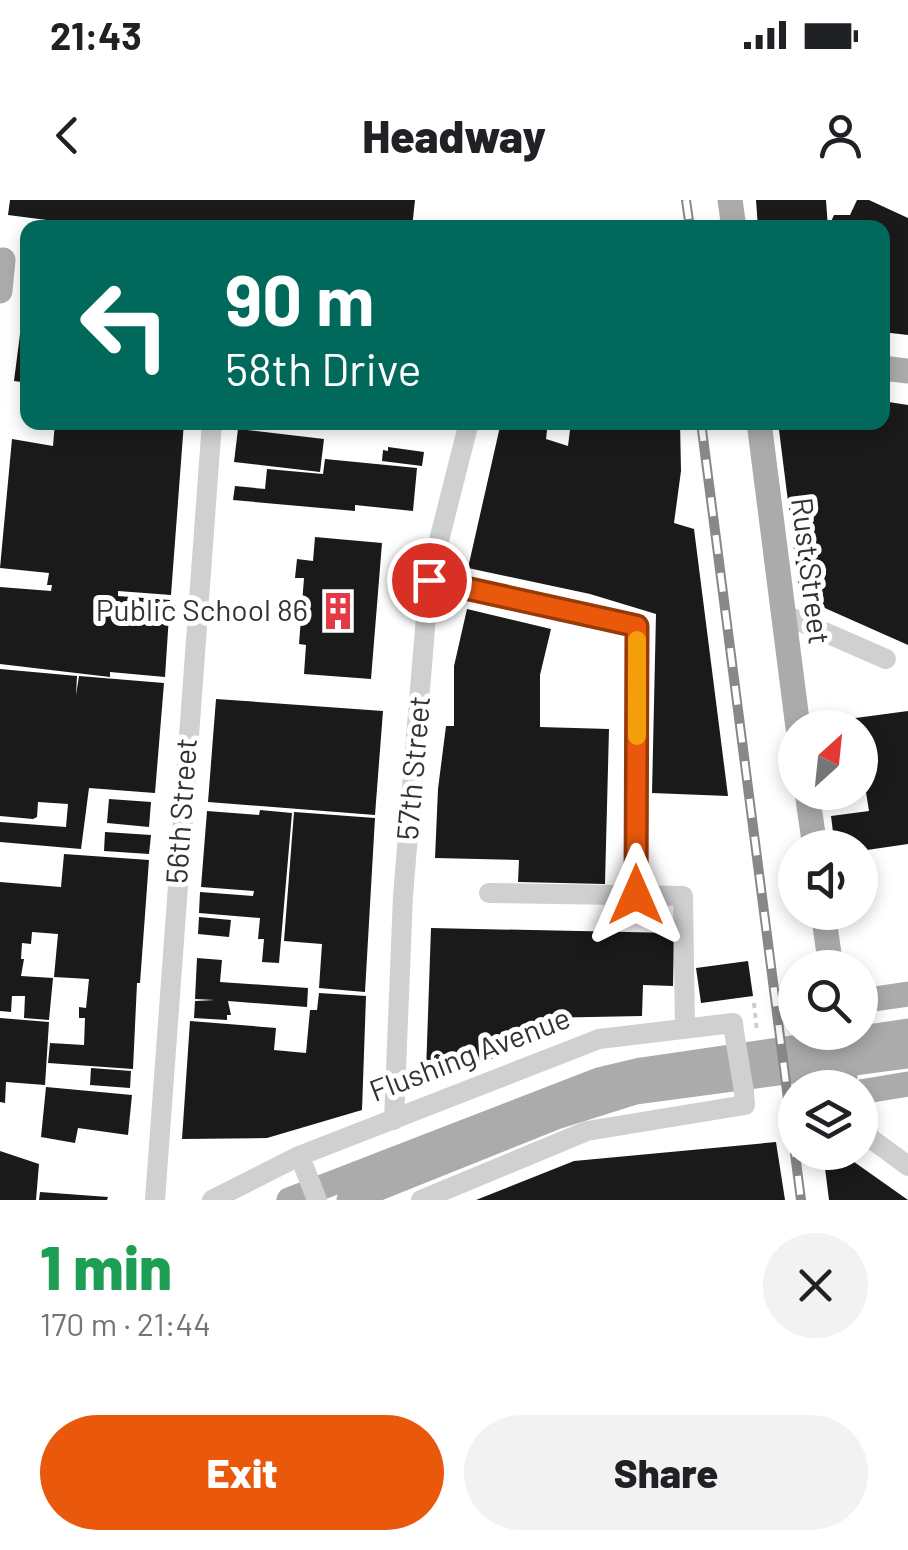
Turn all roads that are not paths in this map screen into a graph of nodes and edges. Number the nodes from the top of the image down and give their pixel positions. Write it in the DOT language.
graph roads {
  1 [pos="10,261"];
  2 [pos="0,290"];
  3 [pos="211,430"];
  4 [pos="468,430"];
  5 [pos="760,430"];
  6 [pos="429,580"];
  7 [pos="782,614"];
  8 [pos="886,659"];
  9 [pos="795,710"];
  10 [pos="489,893"];
  11 [pos="636,895"];
  12 [pos="908,994"];
  13 [pos="878,998"];
  14 [pos="684,1028"];
  15 [pos="908,1031"];
  16 [pos="908,1056"];
  17 [pos="908,1084"];
  18 [pos="878,1085"];
  19 [pos="394,1120"];
  20 [pos="878,1144"];
  21 [pos="302,1161"];
  22 [pos="908,1166"];
  23 [pos="155,1200"];
  24 [pos="212,1200"];
  25 [pos="289,1200"];
  26 [pos="317,1200"];
  27 [pos="348,1200"];
  28 [pos="421,1200"];
  1 -- 2 [label="main road"];
  3 -- 23 [label="street, 56th Street"];
  4 -- 6 [label="street, 57th Street"];
  5 -- 7 [label="main road, Rust Street"];
  6 -- 11 [label="street"];
  6 -- 19 [label="street, 57th Street"];
  7 -- 8 [label="street"];
  7 -- 9 [label="main road, Rust Street"];
  10 -- 11 [label="street"];
  11 -- 14 [label="street"];
  12 -- 13 [label="main road"];
  14 -- 19 [label="street, Flushing Avenue"];
  14 -- 28 [label="street, Flushing Avenue, bridge"];
  15 -- 25 [label="main road"];
  16 -- 27 [label="main road"];
  17 -- 18 [label="main road"];
  19 -- 21 [label="street, Flushing Avenue"];
  20 -- 22 [label="street"];
  21 -- 24 [label="street, Flushing Avenue"];
  21 -- 26 [label="street, bridge"];
}
